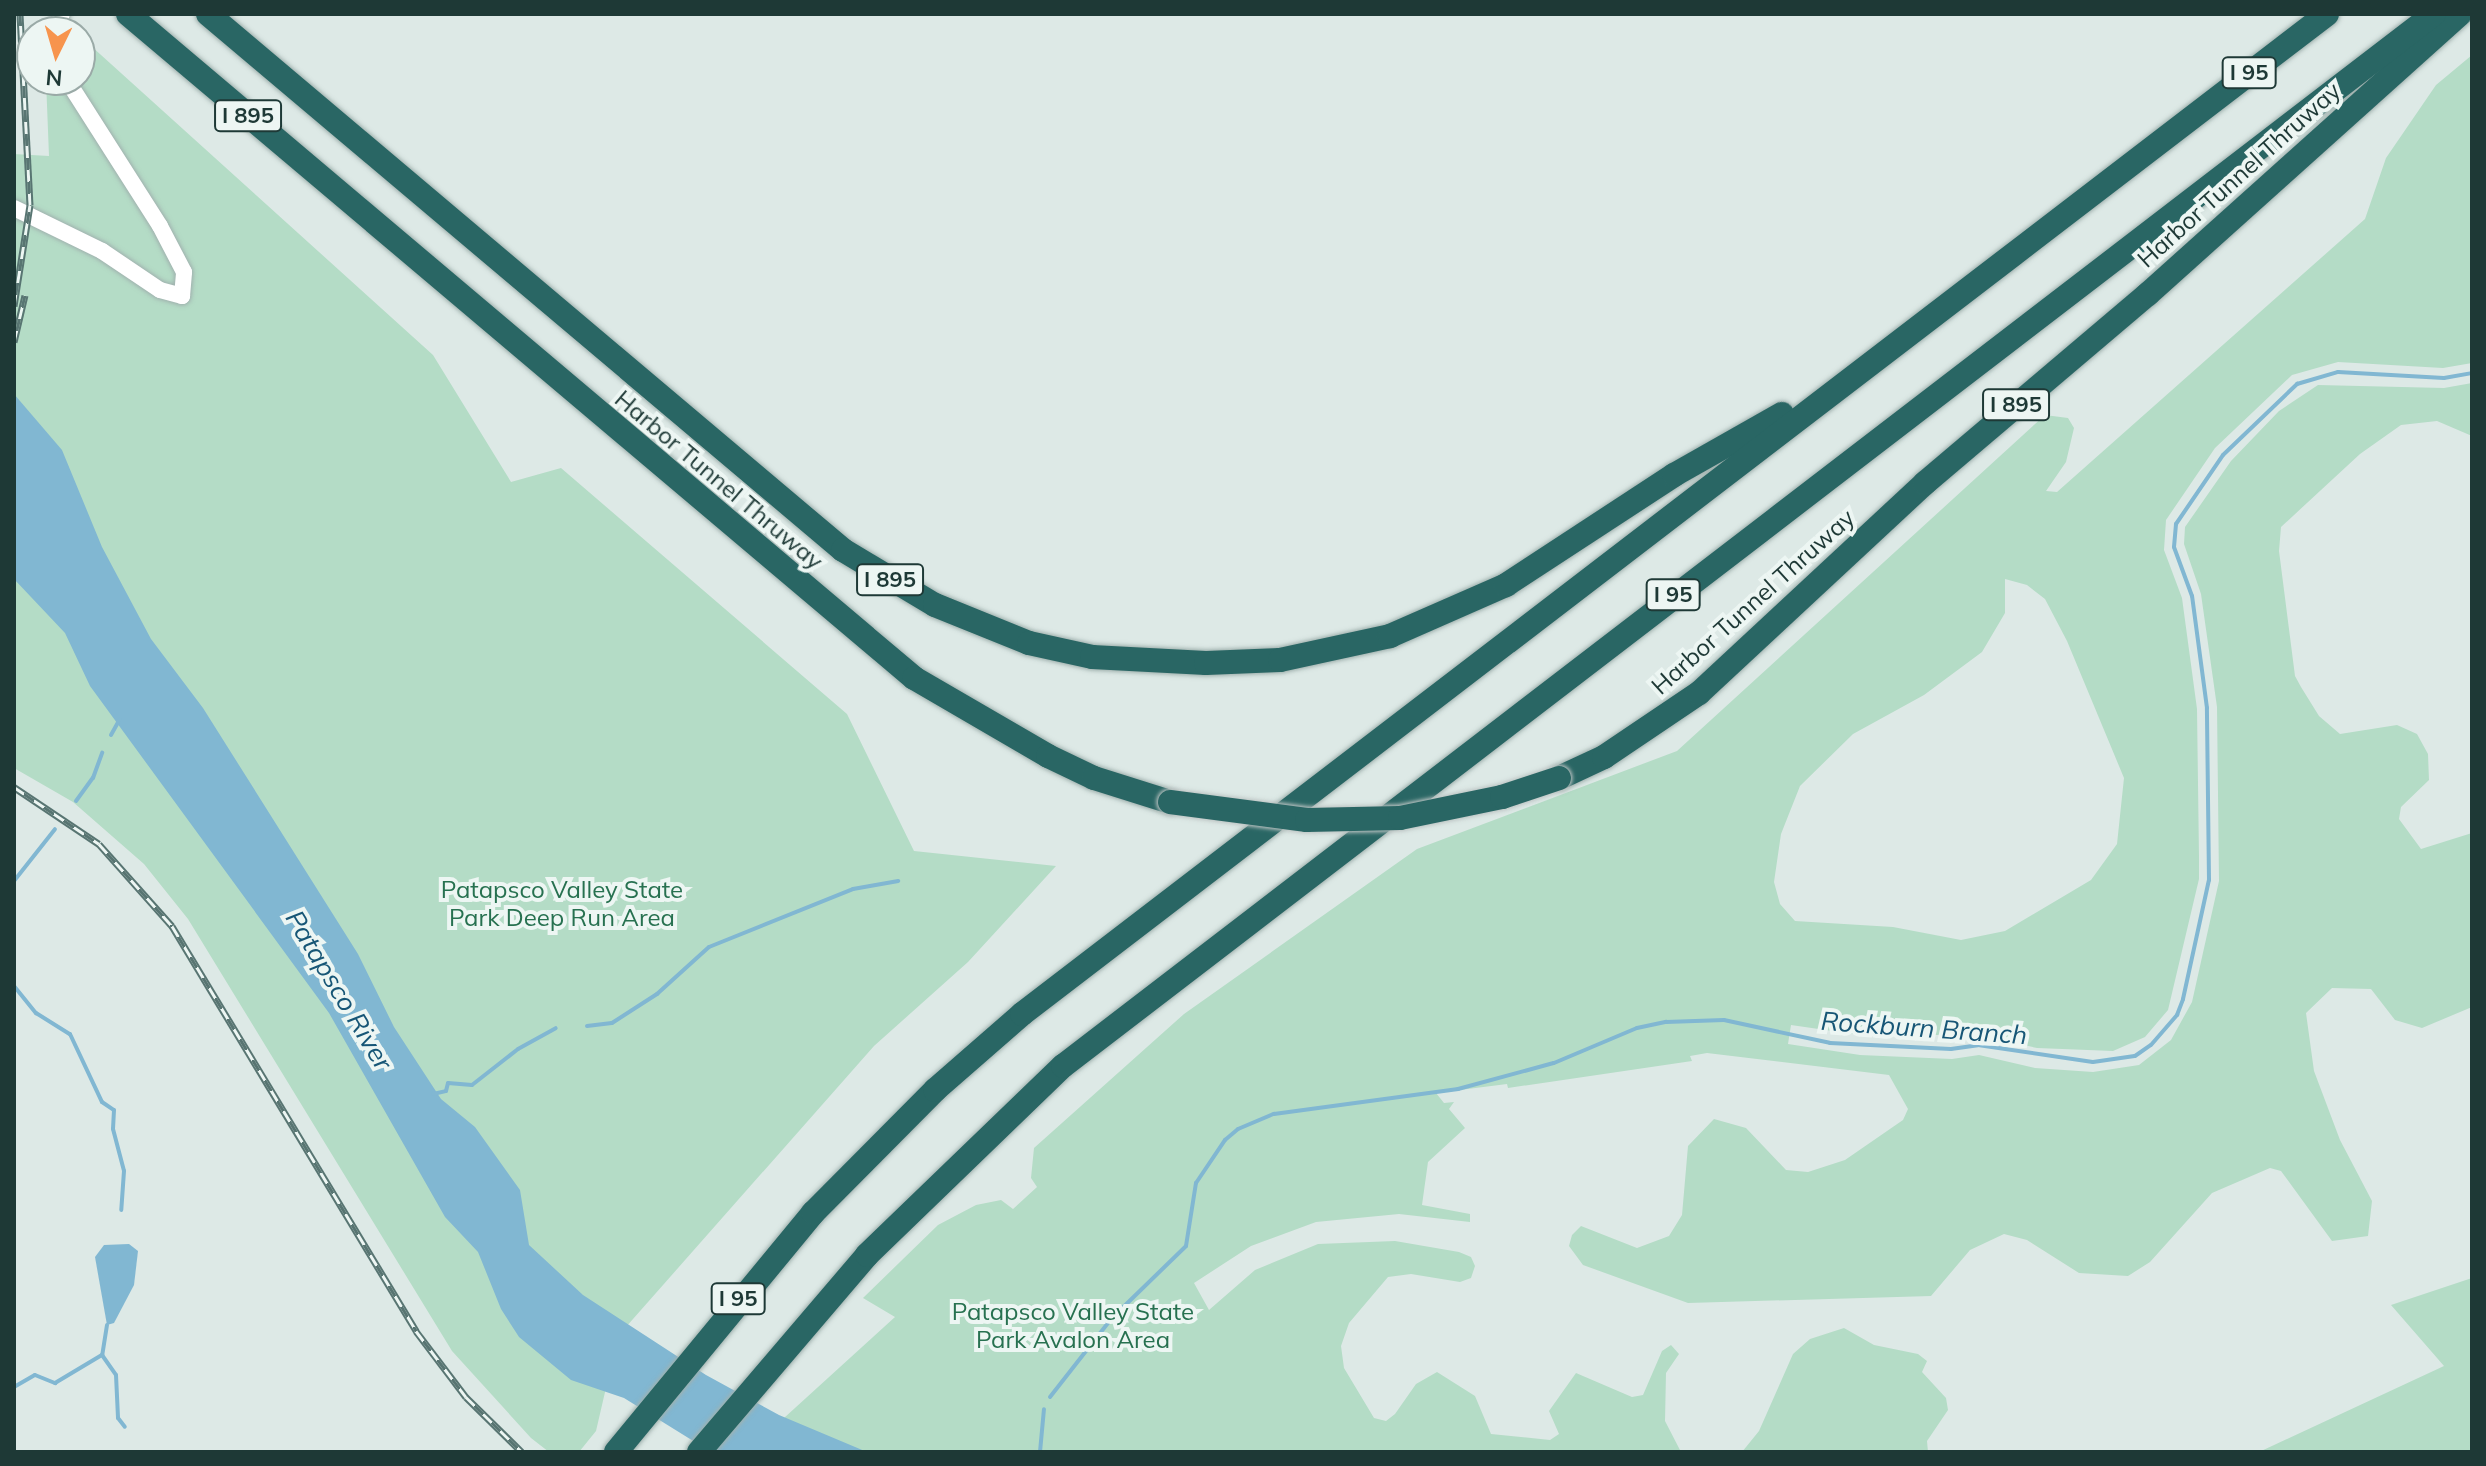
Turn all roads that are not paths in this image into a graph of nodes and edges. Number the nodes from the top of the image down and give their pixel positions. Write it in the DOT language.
graph roads {
  1 [pos="208,14"];
  2 [pos="2327,14"];
  3 [pos="2434,14"];
  4 [pos="2460,14"];
  5 [pos="134,19"];
  6 [pos="77,96"];
  7 [pos="14,208"];
  8 [pos="1866,366"];
  9 [pos="616,1452"];
  10 [pos="699,1452"];
  1 -- 8 [label="highway, Harbor Tunnel Thruway / I 895"];
  2 -- 8 [label="highway, I 95"];
  3 -- 10 [label="highway, I 95"];
  4 -- 5 [label="highway, Harbor Tunnel Thruway / I 895, bridge"];
  6 -- 7 [label="street"];
  8 -- 9 [label="highway, I 95"];
}
